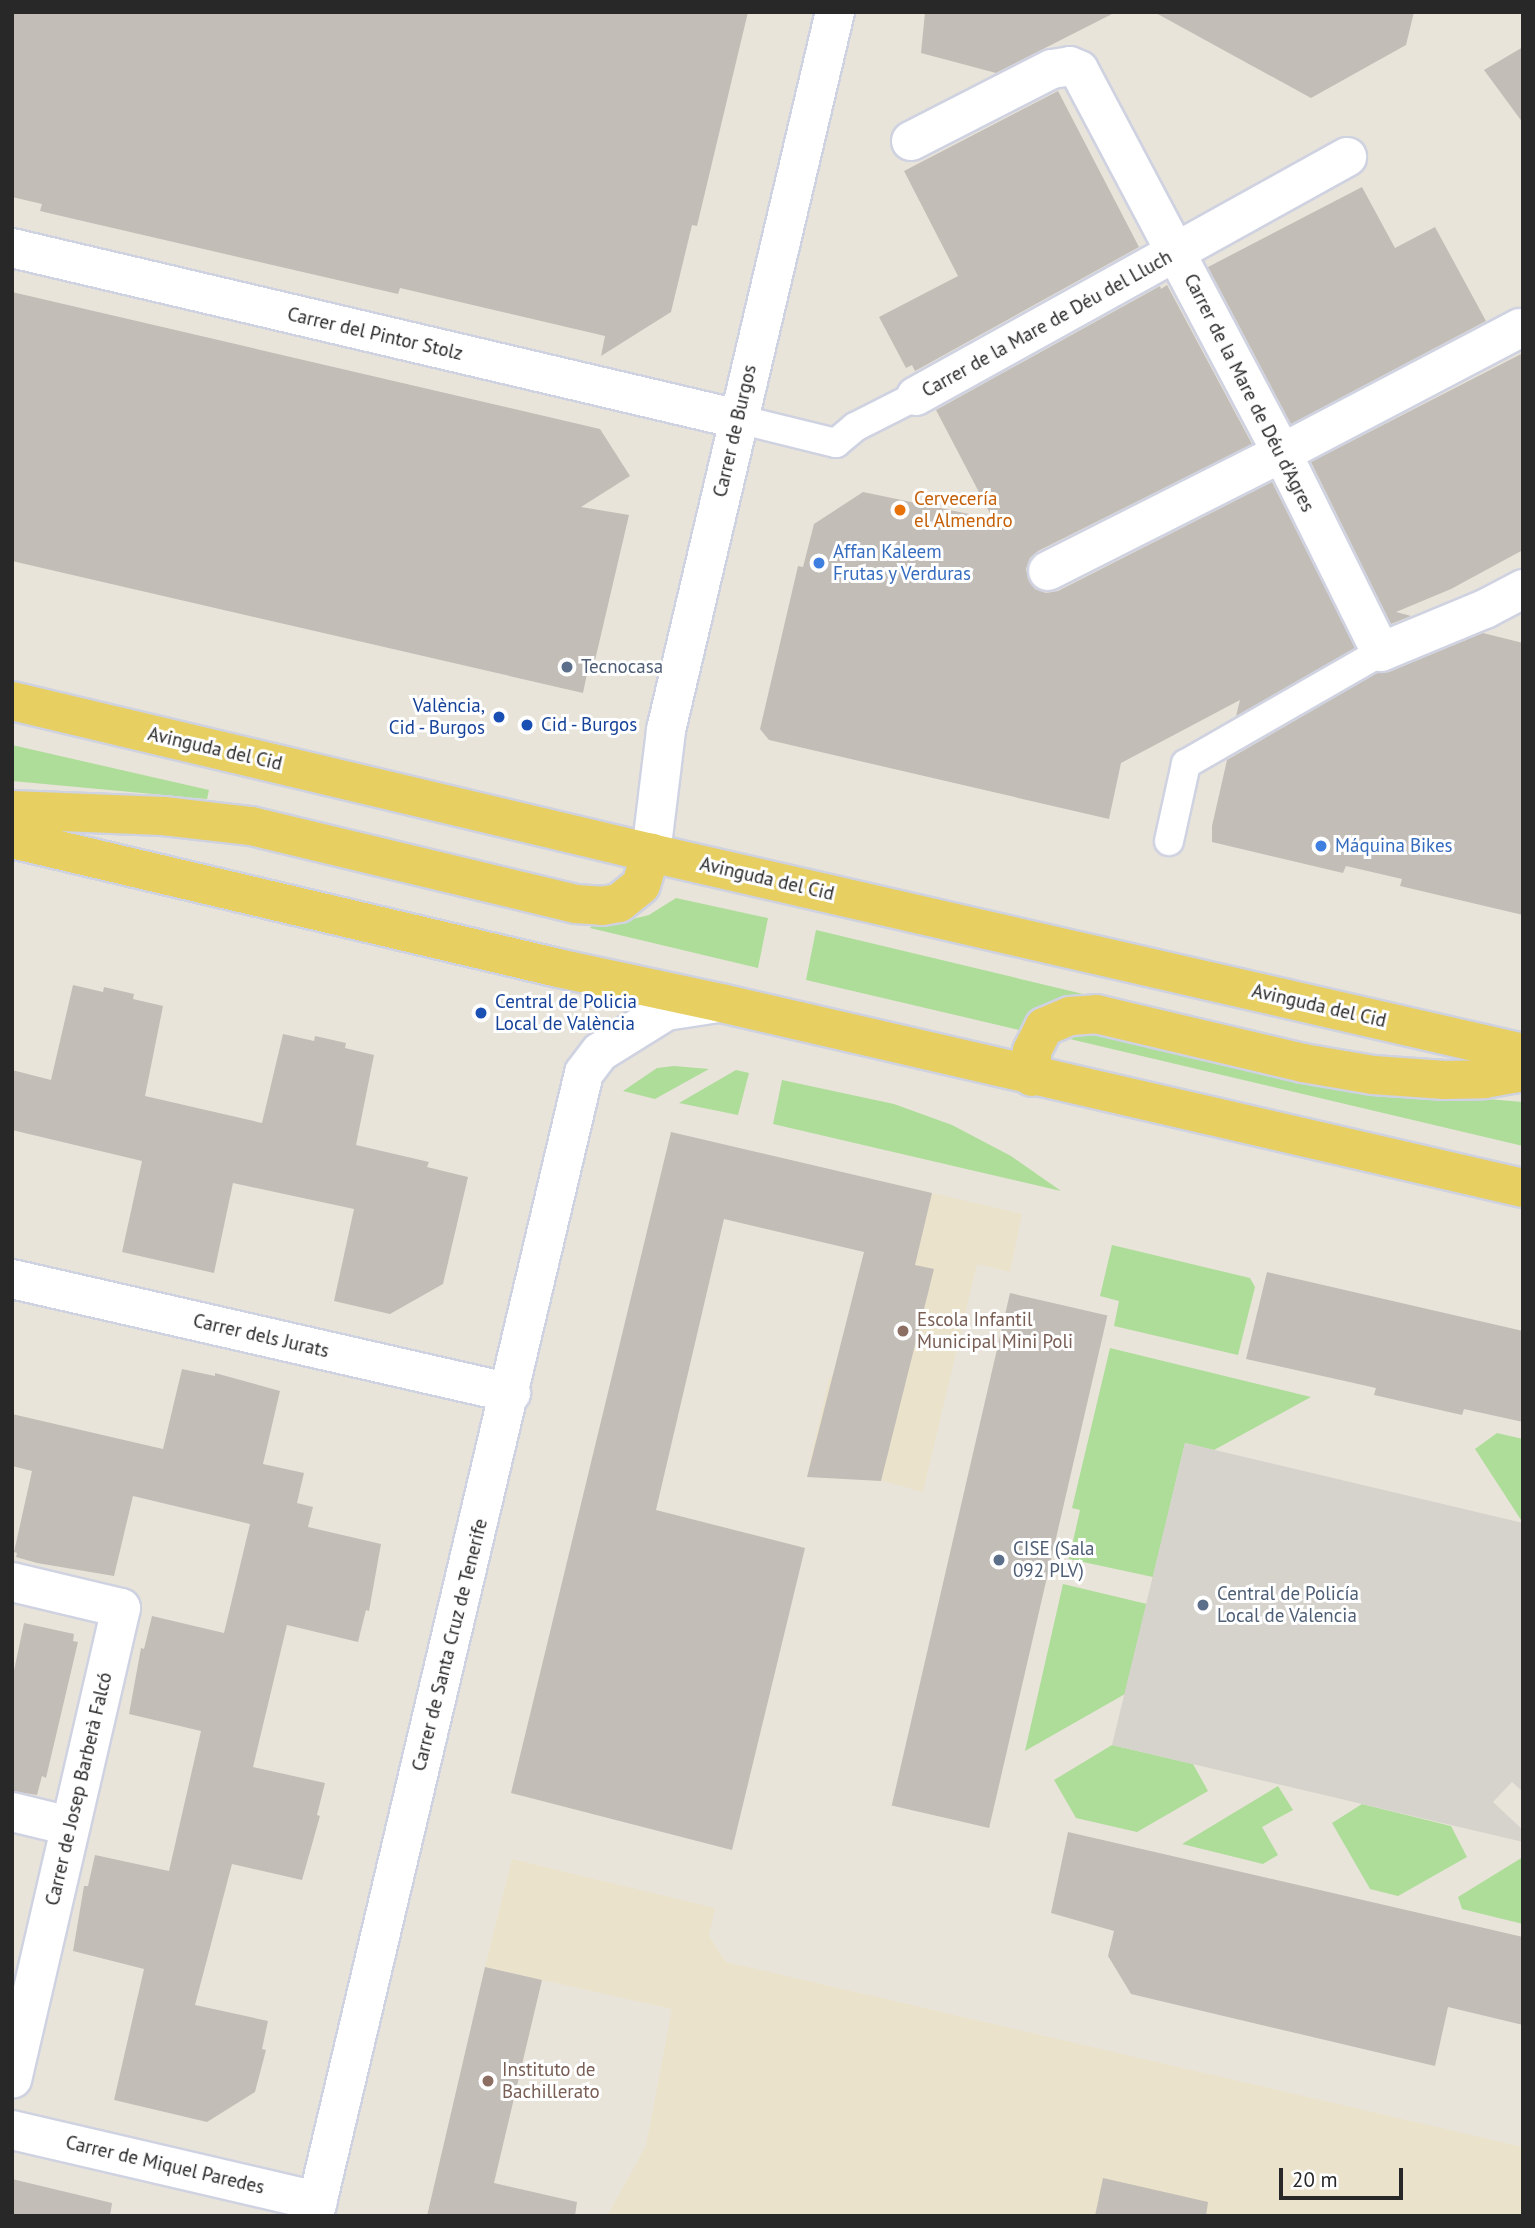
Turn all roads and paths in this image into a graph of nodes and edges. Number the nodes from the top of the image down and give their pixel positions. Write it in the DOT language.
graph roads {
  1 [pos="835,12"];
  2 [pos="911,141"];
  3 [pos="1347,157"];
  4 [pos="12,248"];
  5 [pos="1177,252"];
  6 [pos="1521,327"];
  7 [pos="916,396"];
  8 [pos="738,419"];
  9 [pos="1282,453"];
  10 [pos="1048,571"];
  11 [pos="1523,589"];
  12 [pos="1485,609"];
  13 [pos="1523,618"];
  14 [pos="1381,652"];
  15 [pos="12,701"];
  16 [pos="12,810"];
  17 [pos="12,839"];
  18 [pos="1169,841"];
  19 [pos="651,853"];
  20 [pos="721,1003"];
  21 [pos="1523,1053"];
  22 [pos="1523,1072"];
  23 [pos="1032,1077"];
  24 [pos="1523,1188"];
  25 [pos="12,1279"];
  26 [pos="510,1393"];
  27 [pos="12,1583"];
  28 [pos="12,1812"];
  29 [pos="71,1826"];
  30 [pos="27,1945"];
  31 [pos="12,2079"];
  32 [pos="12,2130"];
  33 [pos="316,2208"];
  1 -- 8 [label="street, Carrer de Burgos"];
  2 -- 5 [label="street, Carrer de la Mare de Déu d'Agres"];
  3 -- 5 [label="street, Carrer de la Mare de Déu del Lluch"];
  4 -- 8 [label="street, Carrer del Pintor Stolz"];
  5 -- 7 [label="street, Carrer de la Mare de Déu del Lluch"];
  5 -- 9 [label="street, Carrer de la Mare de Déu d'Agres"];
  6 -- 9 [label="street"];
  7 -- 8 [label="street, Carrer de la Mare de Déu del Lluch"];
  8 -- 19 [label="street, Carrer de Burgos"];
  9 -- 10 [label="street"];
  9 -- 14 [label="street, Carrer de la Mare de Déu d'Agres"];
  11 -- 12 [label="street"];
  12 -- 13 [label="street"];
  12 -- 14 [label="street"];
  14 -- 18 [label="street"];
  15 -- 19 [label="main road, Avinguda del Cid"];
  16 -- 19 [label="main road"];
  17 -- 20 [label="main road"];
  19 -- 21 [label="main road, Avinguda del Cid"];
  20 -- 23 [label="main road"];
  20 -- 26 [label="street, Carrer de Santa Cruz de Tenerife"];
  22 -- 23 [label="main road"];
  23 -- 24 [label="main road"];
  25 -- 26 [label="street, Carrer dels Jurats"];
  26 -- 33 [label="street, Carrer de Santa Cruz de Tenerife"];
  27 -- 29 [label="street, Carrer de Josep Barberà Falcó"];
  28 -- 29 [label="street"];
  29 -- 30 [label="street, Carrer de Josep Barberà Falcó"];
  30 -- 31 [label="street, Carrer de Josep Barberà Falcó"];
  32 -- 33 [label="street, Carrer de Miquel Paredes"];
}
